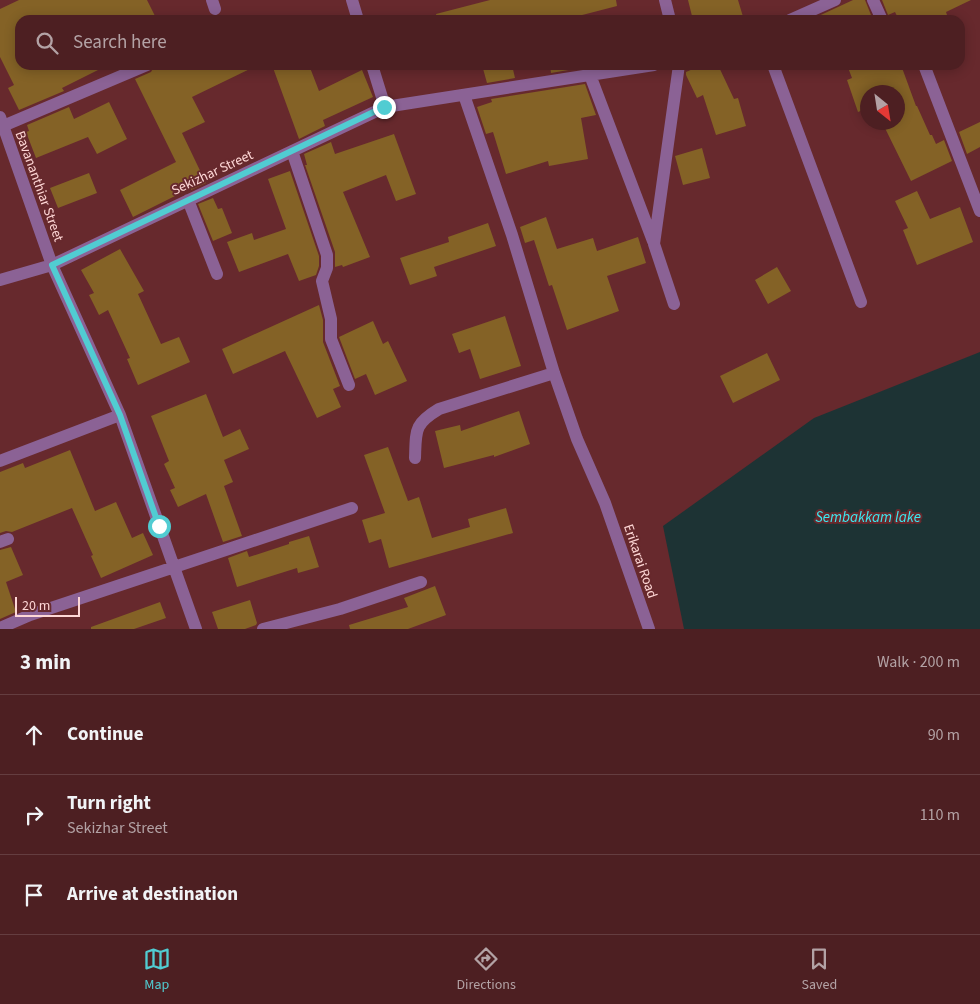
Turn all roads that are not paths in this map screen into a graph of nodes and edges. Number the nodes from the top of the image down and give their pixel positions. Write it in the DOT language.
graph roads {
  1 [pos="352,0"];
  2 [pos="665,0"];
  3 [pos="836,0"];
  4 [pos="873,0"];
  5 [pos="821,3"];
  6 [pos="356,15"];
  7 [pos="669,15"];
  8 [pos="799,15"];
  9 [pos="880,15"];
  10 [pos="134,70"];
  11 [pos="373,70"];
  12 [pos="622,70"];
  13 [pos="678,70"];
  14 [pos="775,70"];
  15 [pos="926,70"];
  16 [pos="590,75"];
  17 [pos="464,95"];
  18 [pos="384,107"];
  19 [pos="1,122"];
  20 [pos="292,151"];
  21 [pos="188,200"];
  22 [pos="980,212"];
  23 [pos="654,244"];
  24 [pos="52,265"];
  25 [pos="218,274"];
  26 [pos="0,280"];
  27 [pos="861,302"];
  28 [pos="674,304"];
  29 [pos="554,373"];
  30 [pos="349,385"];
  31 [pos="120,415"];
  32 [pos="415,458"];
  33 [pos="0,461"];
  34 [pos="352,508"];
  35 [pos="174,568"];
  36 [pos="421,582"];
  37 [pos="0,628"];
  38 [pos="196,629"];
  39 [pos="263,629"];
  40 [pos="649,629"];
  1 -- 6 [label="street"];
  2 -- 7 [label="street"];
  3 -- 5 [label="street"];
  4 -- 9 [label="street"];
  5 -- 8 [label="street"];
  10 -- 19 [label="street"];
  11 -- 18 [label="street"];
  12 -- 16 [label="street, Sekizhar Street"];
  13 -- 23 [label="street"];
  14 -- 27 [label="street"];
  15 -- 22 [label="street"];
  16 -- 17 [label="street, Sekizhar Street"];
  16 -- 23 [label="street"];
  17 -- 18 [label="street, Sekizhar Street"];
  17 -- 29 [label="street, Erikarai Road"];
  18 -- 20 [label="street, Sekizhar Street"];
  19 -- 24 [label="street, Bavananthiar Street"];
  20 -- 21 [label="street, Sekizhar Street"];
  20 -- 30 [label="street"];
  21 -- 24 [label="street, Sekizhar Street"];
  21 -- 25 [label="street"];
  23 -- 28 [label="street"];
  24 -- 26 [label="street, Sekizhar Street"];
  24 -- 31 [label="street, Bavananthiar Street"];
  29 -- 32 [label="street"];
  29 -- 40 [label="street, Erikarai Road"];
  31 -- 33 [label="street"];
  31 -- 35 [label="street, Bavananthiar Street"];
  34 -- 35 [label="street"];
  35 -- 37 [label="street"];
  35 -- 38 [label="street, Bavananthiar Street"];
  36 -- 39 [label="street"];
}
